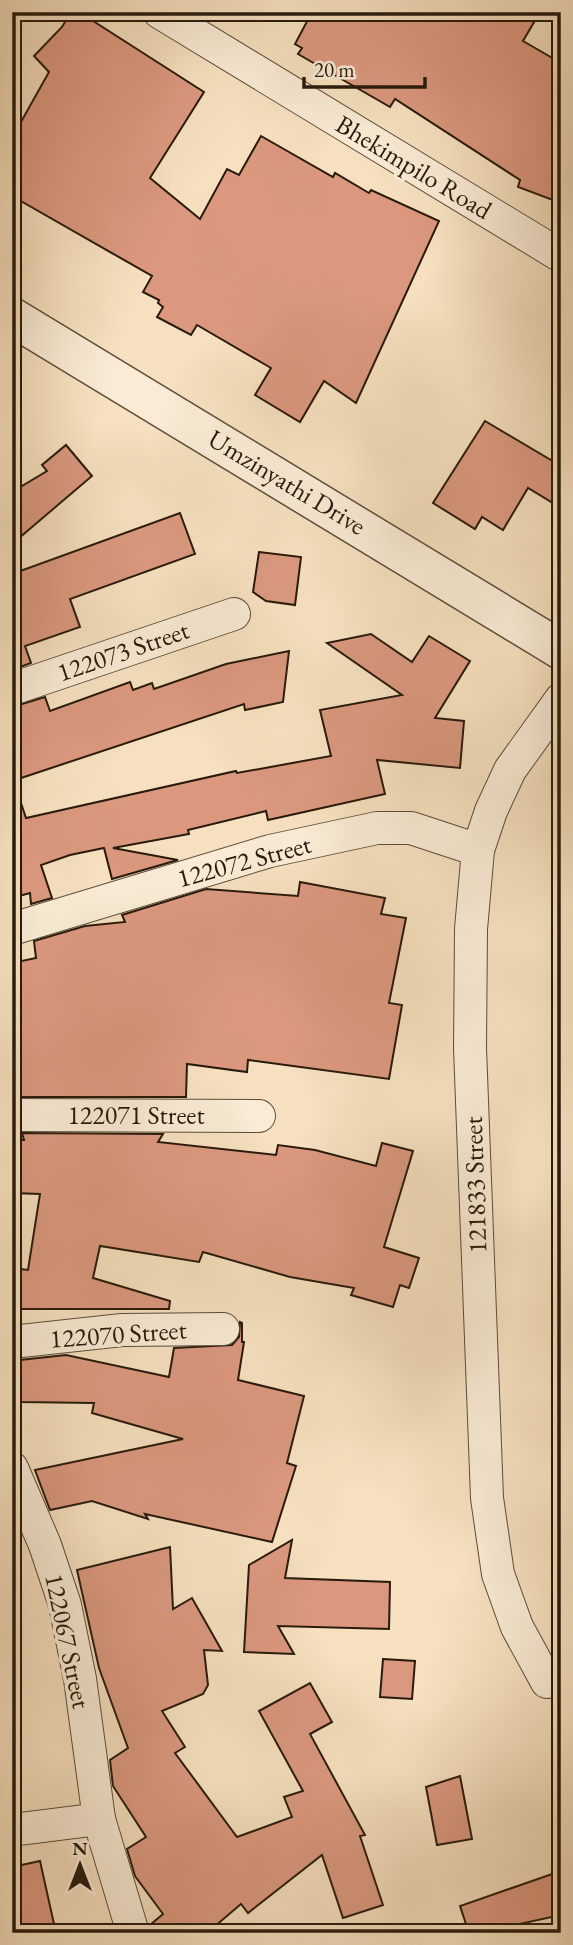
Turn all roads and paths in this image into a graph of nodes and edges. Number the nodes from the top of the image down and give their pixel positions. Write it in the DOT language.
graph roads {
  1 [pos="159,12"];
  2 [pos="561,256"];
  3 [pos="12,317"];
  4 [pos="234,614"];
  5 [pos="561,650"];
  6 [pos="12,689"];
  7 [pos="561,699"];
  8 [pos="478,850"];
  9 [pos="12,929"];
  10 [pos="12,1115"];
  11 [pos="259,1116"];
  12 [pos="223,1329"];
  13 [pos="12,1342"];
  14 [pos="12,1468"];
  15 [pos="547,1682"];
  16 [pos="99,1819"];
  17 [pos="12,1830"];
  18 [pos="133,1933"];
  1 -- 2 [label="street, Bhekimpilo Road"];
  3 -- 5 [label="street, Umzinyathi Drive"];
  4 -- 6 [label="street, 122073 Street"];
  7 -- 8 [label="street, 121833 Street"];
  8 -- 9 [label="street, 122072 Street"];
  8 -- 15 [label="street, 121833 Street"];
  10 -- 11 [label="street, 122071 Street"];
  12 -- 13 [label="street, 122070 Street"];
  14 -- 16 [label="street, 122067 Street"];
  16 -- 17 [label="street"];
  16 -- 18 [label="street, 122067 Street"];
}
